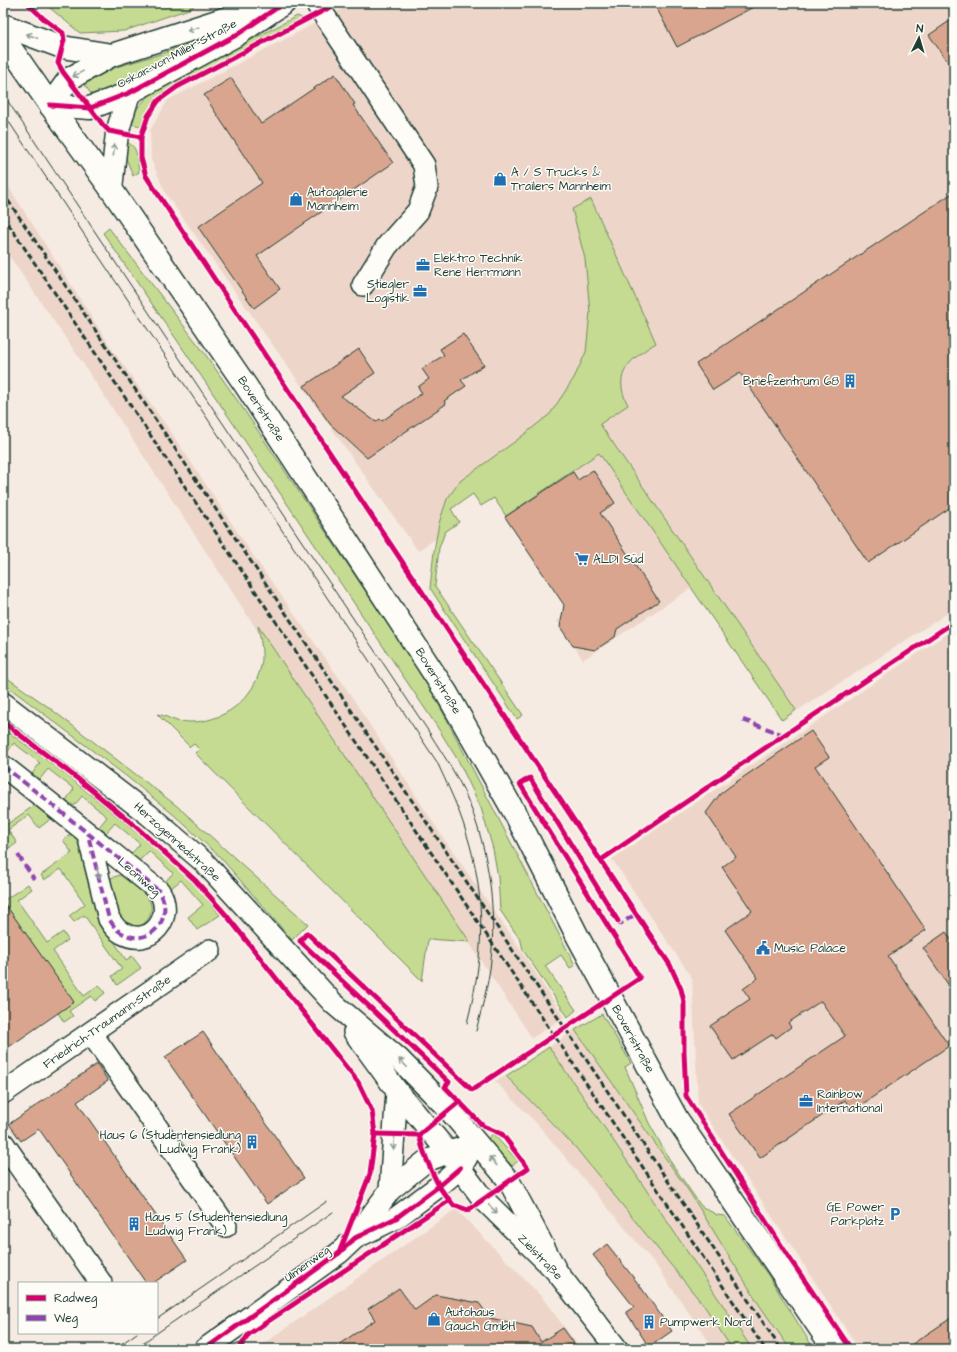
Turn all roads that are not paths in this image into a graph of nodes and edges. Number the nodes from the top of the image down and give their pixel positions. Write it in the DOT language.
graph roads {
  1 [pos="283,3"];
  2 [pos="316,3"];
  3 [pos="3,25"];
  4 [pos="3,37"];
  5 [pos="112,55"];
  6 [pos="129,93"];
  7 [pos="50,105"];
  8 [pos="111,189"];
  9 [pos="363,285"];
  10 [pos="3,703"];
  11 [pos="3,766"];
  12 [pos="88,835"];
  13 [pos="210,950"];
  14 [pos="333,1003"];
  15 [pos="91,1033"];
  16 [pos="397,1091"];
  17 [pos="3,1093"];
  18 [pos="477,1142"];
  19 [pos="3,1143"];
  20 [pos="454,1160"];
  21 [pos="390,1190"];
  22 [pos="226,1226"];
  23 [pos="355,1238"];
  24 [pos="558,1272"];
  25 [pos="100,1282"];
  26 [pos="205,1349"];
  27 [pos="617,1349"];
  28 [pos="834,1349"];
  1 -- 5 [label="main road, Oskar-von-Miller-Straße, one-way"];
  1 -- 6 [label="main road, Oskar-von-Miller-Straße"];
  2 -- 9 [label="street"];
  5 -- 3 [label="main road, one-way"];
  4 -- 7 [label="main road, Boveristraße"];
  5 -- 7 [label="main road, Oskar-von-Miller-Straße, one-way"];
  6 -- 7 [label="main road, Oskar-von-Miller-Straße"];
  8 -- 6 [label="main road, one-way"];
  7 -- 8 [label="main road, Boveristraße"];
  8 -- 28 [label="main road, Boveristraße"];
  10 -- 14 [label="street, Herzogenriedstraße"];
  11 -- 12 [label="street, Leoniweg"];
  12 -- 12 [label="street, Leoniweg, one-way"];
  13 -- 15 [label="street, Friedrich-Traumann-Straße"];
  14 -- 16 [label="street, Herzogenriedstraße"];
  18 -- 14 [label="street, Herzogenriedstraße, one-way"];
  15 -- 17 [label="street, Friedrich-Traumann-Straße"];
  15 -- 22 [label="street"];
  16 -- 20 [label="street, Herzogenriedstraße"];
  16 -- 21 [label="street, one-way"];
  18 -- 20 [label="street, Ulmenweg"];
  24 -- 18 [label="street, Herzogenriedstraße, one-way"];
  19 -- 25 [label="street"];
  20 -- 21 [label="street, Ulmenweg"];
  20 -- 23 [label="street, Ulmenweg"];
  20 -- 24 [label="street, Zielstraße, one-way"];
  21 -- 23 [label="street, Ulmenweg"];
  23 -- 26 [label="street, Ulmenweg"];
  24 -- 27 [label="street, Zielstraße"];
}
